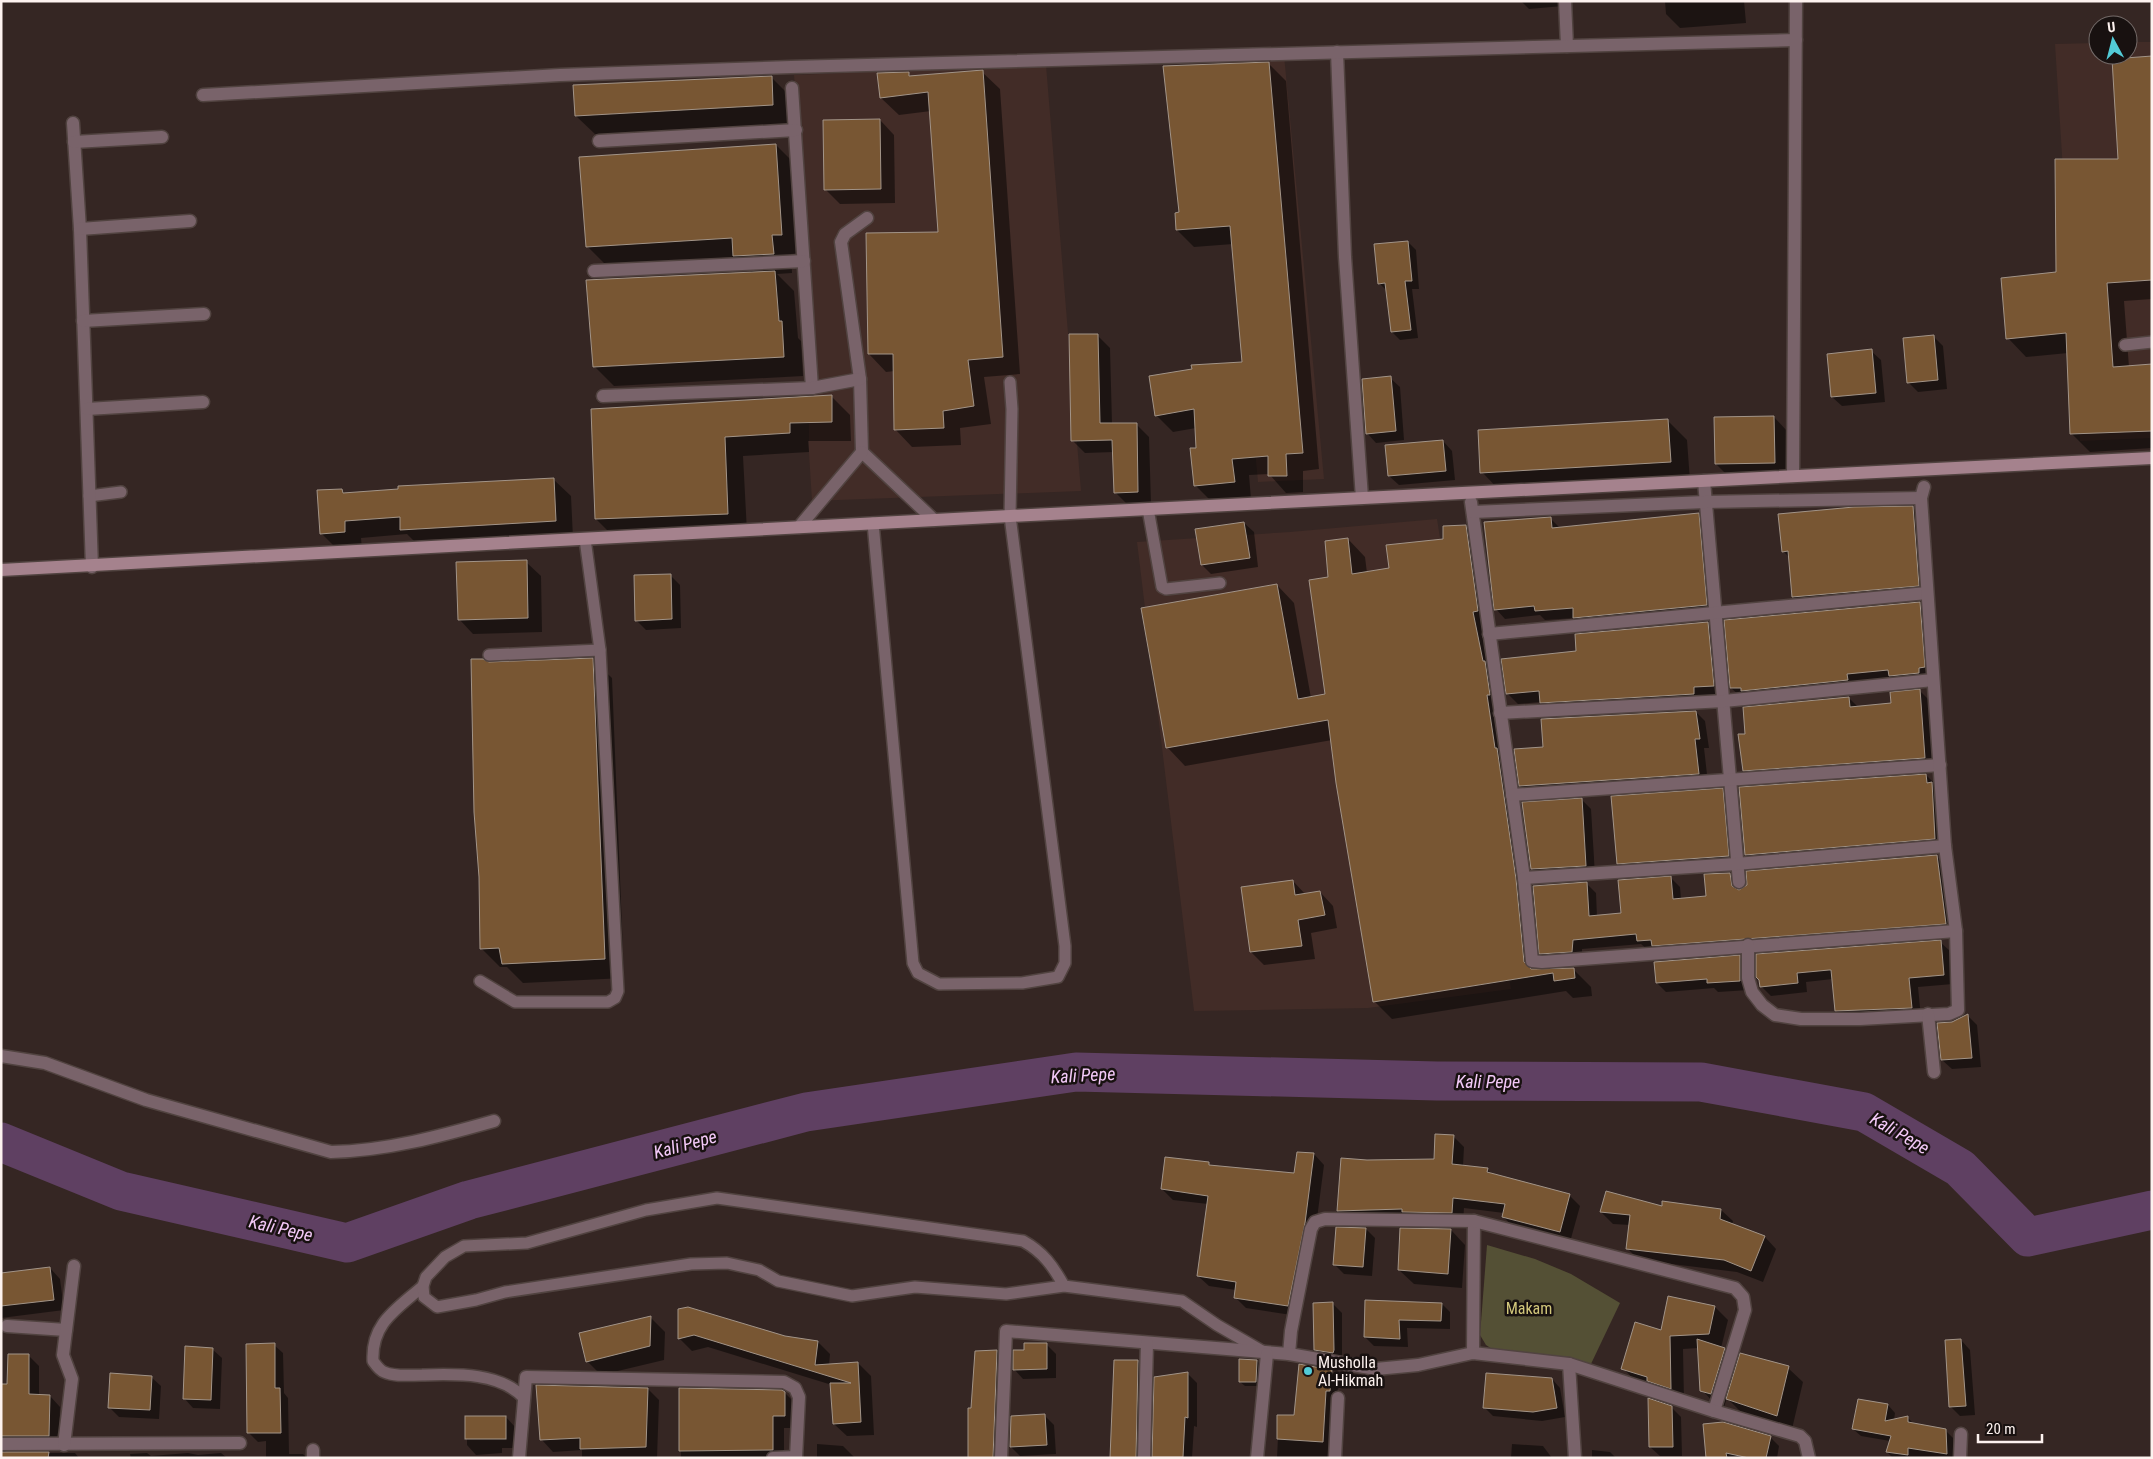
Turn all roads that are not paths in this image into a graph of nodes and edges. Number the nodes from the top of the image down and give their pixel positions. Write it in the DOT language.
graph roads {
  1 [pos="1565,1"];
  2 [pos="1796,1"];
  3 [pos="1796,40"];
  4 [pos="1567,46"];
  5 [pos="1337,52"];
  6 [pos="792,88"];
  7 [pos="203,96"];
  8 [pos="73,122"];
  9 [pos="796,130"];
  10 [pos="162,137"];
  11 [pos="599,141"];
  12 [pos="74,142"];
  13 [pos="867,218"];
  14 [pos="190,221"];
  15 [pos="80,229"];
  16 [pos="804,261"];
  17 [pos="594,271"];
  18 [pos="204,314"];
  19 [pos="83,321"];
  20 [pos="2152,342"];
  21 [pos="2125,345"];
  22 [pos="860,379"];
  23 [pos="1010,382"];
  24 [pos="812,388"];
  25 [pos="603,396"];
  26 [pos="203,402"];
  27 [pos="88,409"];
  28 [pos="862,452"];
  29 [pos="2152,458"];
  30 [pos="1793,476"];
  31 [pos="1704,481"];
  32 [pos="121,492"];
  33 [pos="89,496"];
  34 [pos="1362,498"];
  35 [pos="1705,502"];
  36 [pos="1148,509"];
  37 [pos="1010,516"];
  38 [pos="934,520"];
  39 [pos="873,523"];
  40 [pos="799,527"];
  41 [pos="585,539"];
  42 [pos="92,566"];
  43 [pos="1,570"];
  44 [pos="1220,584"];
  45 [pos="1927,593"];
  46 [pos="1716,613"];
  47 [pos="1489,634"];
  48 [pos="600,650"];
  49 [pos="489,655"];
  50 [pos="1933,680"];
  51 [pos="1724,701"];
  52 [pos="1500,713"];
  53 [pos="1940,765"];
  54 [pos="1729,781"];
  55 [pos="1512,795"];
  56 [pos="1945,846"];
  57 [pos="1736,864"];
  58 [pos="1524,878"];
  59 [pos="1739,882"];
  60 [pos="1956,931"];
  61 [pos="1748,945"];
  62 [pos="480,981"];
  63 [pos="1928,1014"];
  64 [pos="1,1056"];
  65 [pos="1934,1072"];
  66 [pos="494,1121"];
  67 [pos="1474,1221"];
  68 [pos="74,1266"];
  69 [pos="423,1286"];
  70 [pos="1064,1286"];
  71 [pos="8,1326"];
  72 [pos="66,1330"];
  73 [pos="1147,1343"];
  74 [pos="1473,1353"];
  75 [pos="1267,1354"];
  76 [pos="1289,1354"];
  77 [pos="1569,1364"];
  78 [pos="524,1398"];
  79 [pos="1338,1398"];
  80 [pos="1714,1411"];
  81 [pos="1961,1434"];
  82 [pos="240,1443"];
  83 [pos="1,1444"];
  84 [pos="64,1445"];
  85 [pos="519,1458"];
  86 [pos="773,1458"];
  87 [pos="796,1458"];
  88 [pos="1001,1458"];
  89 [pos="1144,1458"];
  90 [pos="1257,1458"];
  91 [pos="1335,1458"];
  92 [pos="1575,1458"];
  93 [pos="1809,1458"];
  94 [pos="1960,1458"];
  1 -- 4 [label="street"];
  2 -- 3 [label="street"];
  3 -- 4 [label="street"];
  3 -- 30 [label="street"];
  4 -- 5 [label="street"];
  5 -- 7 [label="street"];
  5 -- 34 [label="street"];
  6 -- 9 [label="street"];
  8 -- 12 [label="street"];
  9 -- 11 [label="street"];
  9 -- 16 [label="street"];
  10 -- 12 [label="street"];
  12 -- 15 [label="street"];
  13 -- 22 [label="street"];
  14 -- 15 [label="street"];
  15 -- 19 [label="street"];
  16 -- 17 [label="street"];
  16 -- 24 [label="street"];
  18 -- 19 [label="street"];
  19 -- 27 [label="street"];
  20 -- 21 [label="lane"];
  22 -- 24 [label="street"];
  22 -- 28 [label="street"];
  23 -- 37 [label="lane"];
  24 -- 25 [label="street"];
  26 -- 27 [label="street"];
  27 -- 33 [label="street"];
  28 -- 38 [label="street"];
  28 -- 40 [label="street"];
  29 -- 30 [label="main road"];
  30 -- 31 [label="main road"];
  31 -- 34 [label="main road"];
  31 -- 35 [label="street"];
  32 -- 33 [label="lane"];
  33 -- 42 [label="street"];
  34 -- 36 [label="main road"];
  35 -- 45 [label="street"];
  35 -- 46 [label="street"];
  35 -- 47 [label="street"];
  36 -- 37 [label="main road"];
  36 -- 44 [label="lane"];
  37 -- 38 [label="main road"];
  37 -- 39 [label="lane"];
  38 -- 39 [label="main road"];
  39 -- 40 [label="main road"];
  40 -- 41 [label="main road"];
  41 -- 42 [label="main road"];
  41 -- 48 [label="lane"];
  42 -- 43 [label="main road"];
  45 -- 46 [label="street"];
  45 -- 50 [label="street"];
  46 -- 47 [label="street"];
  46 -- 51 [label="street"];
  47 -- 52 [label="street"];
  48 -- 49 [label="lane"];
  48 -- 62 [label="lane"];
  50 -- 51 [label="street"];
  50 -- 53 [label="street"];
  51 -- 52 [label="street"];
  51 -- 54 [label="street"];
  52 -- 55 [label="street"];
  53 -- 54 [label="street"];
  53 -- 56 [label="street"];
  54 -- 55 [label="street"];
  54 -- 57 [label="street"];
  55 -- 58 [label="street"];
  56 -- 57 [label="street"];
  56 -- 60 [label="street"];
  57 -- 58 [label="street"];
  57 -- 59 [label="street"];
  58 -- 61 [label="street"];
  60 -- 61 [label="street"];
  60 -- 63 [label="street"];
  61 -- 63 [label="street"];
  63 -- 65 [label="street"];
  64 -- 66 [label="street"];
  67 -- 74 [label="street"];
  67 -- 76 [label="street"];
  67 -- 80 [label="street"];
  68 -- 72 [label="street"];
  69 -- 70 [label="lane"];
  69 -- 70 [label="lane"];
  69 -- 78 [label="lane"];
  70 -- 75 [label="lane"];
  71 -- 72 [label="street"];
  72 -- 84 [label="street"];
  73 -- 75 [label="street"];
  73 -- 88 [label="street"];
  73 -- 89 [label="street"];
  74 -- 76 [label="street"];
  74 -- 77 [label="street"];
  75 -- 76 [label="street"];
  75 -- 90 [label="street"];
  77 -- 80 [label="street"];
  77 -- 92 [label="street"];
  78 -- 85 [label="street"];
  78 -- 87 [label="street"];
  79 -- 91 [label="street"];
  80 -- 93 [label="street"];
  81 -- 94 [label="street"];
  82 -- 84 [label="street"];
  83 -- 84 [label="street"];
  86 -- 87 [label="street"];
}
